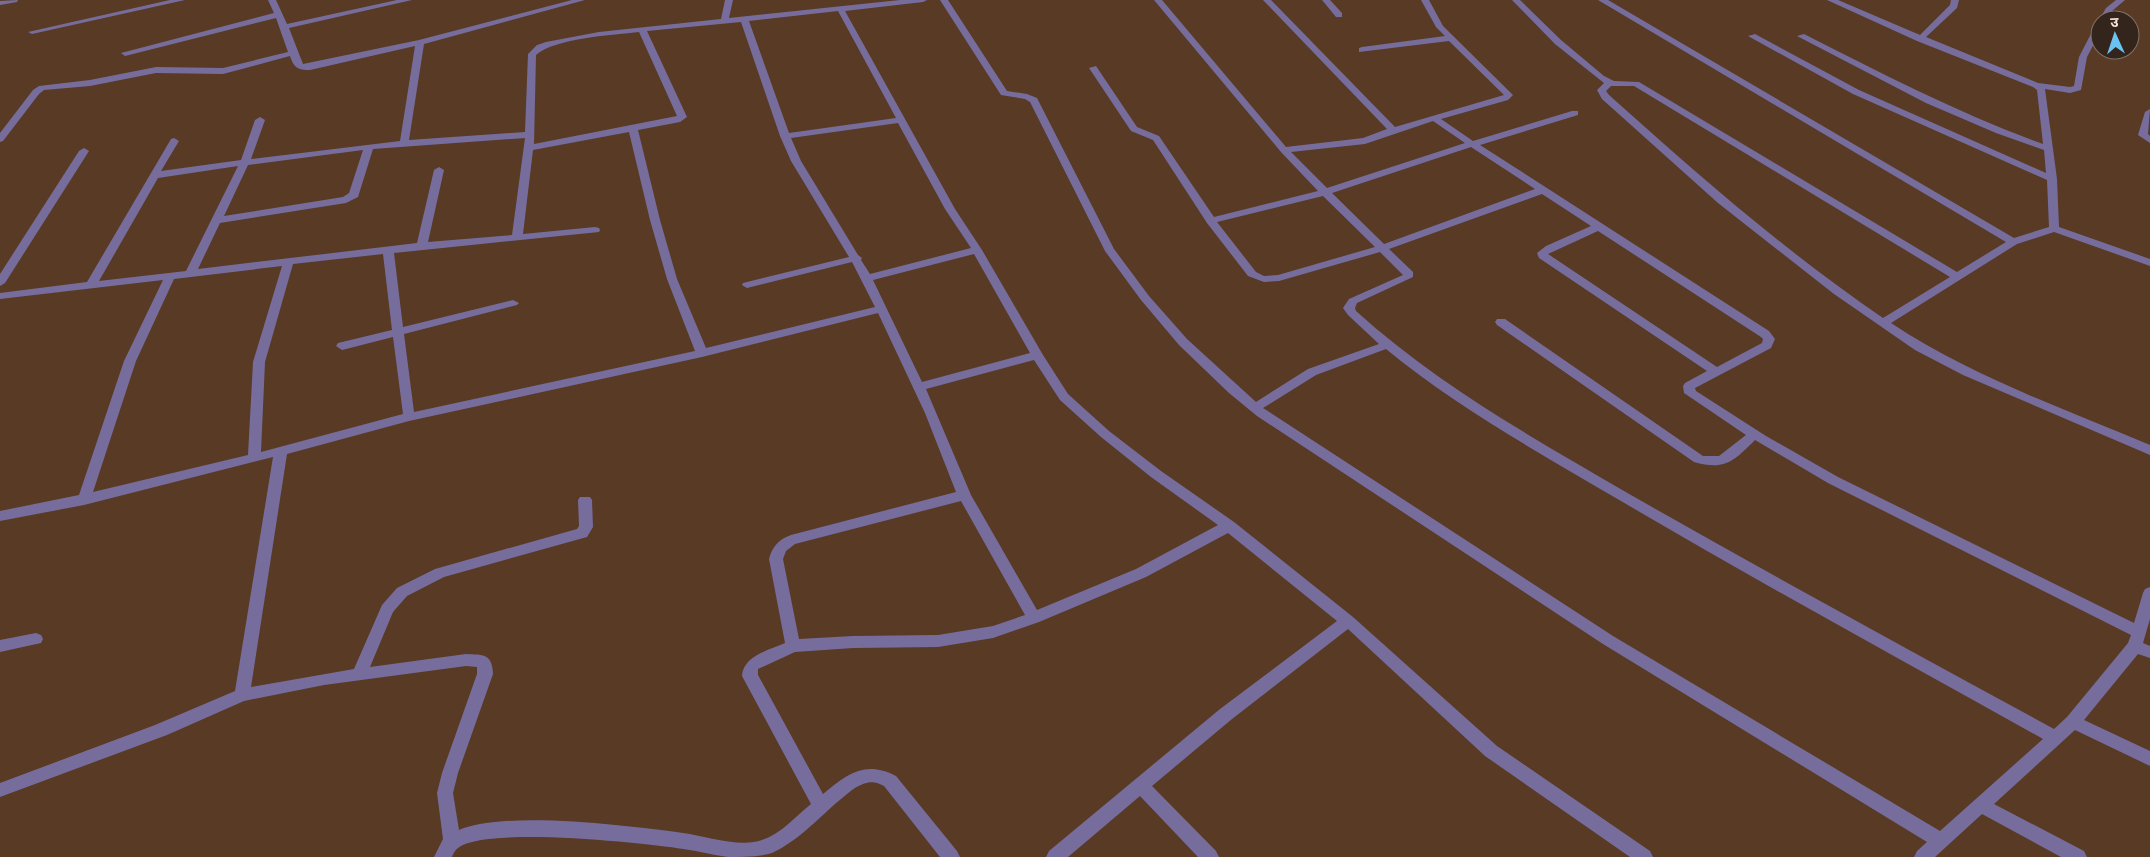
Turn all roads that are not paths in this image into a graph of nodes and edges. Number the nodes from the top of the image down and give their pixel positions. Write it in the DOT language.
graph roads {
  1 [pos="14,0"];
  2 [pos="181,0"];
  3 [pos="272,0"];
  4 [pos="408,0"];
  5 [pos="581,0"];
  6 [pos="729,0"];
  7 [pos="923,0"];
  8 [pos="944,0"];
  9 [pos="1158,0"];
  10 [pos="1267,0"];
  11 [pos="1326,0"];
  12 [pos="1425,0"];
  13 [pos="1516,0"];
  14 [pos="1602,0"];
  15 [pos="1831,0"];
  16 [pos="2104,0"];
  17 [pos="2119,2"];
  18 [pos="0,3"];
  19 [pos="1952,3"];
  20 [pos="833,6"];
  21 [pos="277,15"];
  22 [pos="1339,15"];
  23 [pos="744,19"];
  24 [pos="725,20"];
  25 [pos="284,28"];
  26 [pos="642,29"];
  27 [pos="32,32"];
  28 [pos="1752,36"];
  29 [pos="1801,36"];
  30 [pos="1451,38"];
  31 [pos="1920,39"];
  32 [pos="420,42"];
  33 [pos="2090,43"];
  34 [pos="1362,50"];
  35 [pos="126,53"];
  36 [pos="293,53"];
  37 [pos="1093,68"];
  38 [pos="1610,83"];
  39 [pos="2036,85"];
  40 [pos="2150,112"];
  41 [pos="1575,113"];
  42 [pos="1434,118"];
  43 [pos="260,120"];
  44 [pos="901,120"];
  45 [pos="633,128"];
  46 [pos="1393,130"];
  47 [pos="529,135"];
  48 [pos="785,136"];
  49 [pos="0,139"];
  50 [pos="2150,140"];
  51 [pos="174,142"];
  52 [pos="404,143"];
  53 [pos="1472,144"];
  54 [pos="369,147"];
  55 [pos="529,148"];
  56 [pos="2048,149"];
  57 [pos="1284,150"];
  58 [pos="84,151"];
  59 [pos="245,162"];
  60 [pos="439,170"];
  61 [pos="156,175"];
  62 [pos="2052,179"];
  63 [pos="1543,190"];
  64 [pos="1325,192"];
  65 [pos="218,220"];
  66 [pos="1211,221"];
  67 [pos="1600,226"];
  68 [pos="2054,229"];
  69 [pos="595,230"];
  70 [pos="517,238"];
  71 [pos="2013,242"];
  72 [pos="422,246"];
  73 [pos="1382,248"];
  74 [pos="388,250"];
  75 [pos="977,250"];
  76 [pos="857,258"];
  77 [pos="289,261"];
  78 [pos="2150,263"];
  79 [pos="190,274"];
  80 [pos="170,276"];
  81 [pos="1956,276"];
  82 [pos="867,278"];
  83 [pos="0,283"];
  84 [pos="91,285"];
  85 [pos="746,285"];
  86 [pos="0,296"];
  87 [pos="513,303"];
  88 [pos="880,309"];
  89 [pos="1502,322"];
  90 [pos="1883,323"];
  91 [pos="398,332"];
  92 [pos="1386,345"];
  93 [pos="342,346"];
  94 [pos="702,353"];
  95 [pos="1037,355"];
  96 [pos="1715,372"];
  97 [pos="918,387"];
  98 [pos="1255,408"];
  99 [pos="409,417"];
  100 [pos="1754,434"];
  101 [pos="281,450"];
  102 [pos="2150,450"];
  103 [pos="254,457"];
  104 [pos="964,495"];
  105 [pos="84,500"];
  106 [pos="585,500"];
  107 [pos="0,516"];
  108 [pos="1229,526"];
  109 [pos="2150,593"];
  110 [pos="1034,618"];
  111 [pos="1348,621"];
  112 [pos="36,639"];
  113 [pos="2137,639"];
  114 [pos="0,646"];
  115 [pos="793,646"];
  116 [pos="2150,652"];
  117 [pos="359,674"];
  118 [pos="242,695"];
  119 [pos="2072,722"];
  120 [pos="2055,738"];
  121 [pos="2150,759"];
  122 [pos="1142,786"];
  123 [pos="0,790"];
  124 [pos="1981,804"];
  125 [pos="821,806"];
  126 [pos="452,841"];
  127 [pos="1941,841"];
  128 [pos="1925,856"];
  129 [pos="443,857"];
  130 [pos="951,857"];
  131 [pos="1055,857"];
  132 [pos="1210,857"];
  133 [pos="1644,857"];
  134 [pos="2078,857"];
  1 -- 18 [label="street"];
  2 -- 27 [label="street"];
  3 -- 21 [label="street"];
  4 -- 25 [label="street"];
  5 -- 32 [label="street"];
  6 -- 24 [label="street"];
  7 -- 20 [label="street"];
  8 -- 98 [label="street"];
  9 -- 57 [label="street"];
  10 -- 46 [label="street"];
  11 -- 22 [label="street"];
  12 -- 30 [label="street"];
  13 -- 38 [label="street"];
  14 -- 71 [label="street"];
  15 -- 31 [label="street"];
  16 -- 17 [label="street"];
  19 -- 31 [label="street"];
  20 -- 23 [label="street"];
  20 -- 44 [label="street"];
  21 -- 25 [label="street"];
  21 -- 35 [label="street"];
  23 -- 24 [label="street"];
  23 -- 48 [label="street"];
  24 -- 26 [label="street"];
  25 -- 36 [label="street"];
  26 -- 45 [label="street"];
  26 -- 47 [label="street"];
  28 -- 62 [label="street"];
  29 -- 56 [label="street"];
  30 -- 34 [label="street"];
  30 -- 42 [label="street"];
  31 -- 39 [label="street"];
  32 -- 36 [label="street"];
  32 -- 52 [label="street"];
  33 -- 39 [label="street"];
  36 -- 49 [label="street"];
  37 -- 66 [label="street"];
  38 -- 81 [label="street"];
  38 -- 90 [label="street"];
  39 -- 56 [label="street"];
  40 -- 50 [label="street"];
  41 -- 53 [label="street"];
  42 -- 46 [label="street"];
  42 -- 53 [label="street"];
  43 -- 59 [label="street"];
  44 -- 48 [label="street"];
  44 -- 75 [label="street"];
  45 -- 55 [label="street"];
  45 -- 94 [label="street"];
  46 -- 57 [label="street"];
  47 -- 52 [label="street"];
  47 -- 55 [label="street"];
  48 -- 76 [label="street"];
  51 -- 61 [label="street"];
  52 -- 54 [label="street"];
  53 -- 63 [label="street"];
  53 -- 64 [label="street"];
  54 -- 59 [label="street"];
  54 -- 65 [label="street"];
  55 -- 70 [label="street"];
  56 -- 62 [label="street"];
  57 -- 64 [label="street"];
  58 -- 83 [label="street"];
  59 -- 61 [label="street"];
  59 -- 65 [label="street"];
  60 -- 72 [label="street"];
  61 -- 84 [label="street"];
  62 -- 68 [label="street"];
  63 -- 67 [label="street"];
  63 -- 73 [label="street"];
  64 -- 66 [label="street"];
  64 -- 73 [label="street"];
  65 -- 79 [label="street"];
  66 -- 73 [label="street"];
  67 -- 96 [label="street"];
  67 -- 96 [label="street"];
  68 -- 71 [label="street"];
  68 -- 78 [label="street"];
  69 -- 70 [label="street"];
  70 -- 72 [label="street"];
  71 -- 81 [label="street"];
  72 -- 74 [label="street"];
  73 -- 92 [label="street"];
  74 -- 77 [label="street"];
  74 -- 91 [label="street"];
  75 -- 82 [label="street"];
  75 -- 95 [label="street"];
  76 -- 82 [label="street"];
  76 -- 85 [label="street"];
  77 -- 79 [label="street"];
  77 -- 103 [label="street"];
  79 -- 80 [label="street"];
  80 -- 84 [label="street"];
  80 -- 105 [label="street"];
  81 -- 90 [label="street"];
  82 -- 88 [label="street"];
  84 -- 86 [label="street"];
  87 -- 91 [label="street"];
  88 -- 94 [label="street"];
  88 -- 97 [label="street"];
  89 -- 100 [label="street"];
  90 -- 102 [label="street"];
  91 -- 93 [label="street"];
  91 -- 99 [label="street"];
  92 -- 98 [label="street"];
  92 -- 120 [label="street"];
  94 -- 99 [label="street"];
  95 -- 97 [label="street"];
  95 -- 108 [label="street"];
  96 -- 100 [label="street"];
  97 -- 104 [label="street"];
  98 -- 127 [label="street"];
  99 -- 101 [label="street"];
  100 -- 113 [label="street"];
  101 -- 103 [label="street"];
  101 -- 118 [label="street"];
  103 -- 105 [label="street"];
  104 -- 110 [label="street"];
  104 -- 115 [label="street"];
  105 -- 107 [label="street"];
  106 -- 117 [label="street"];
  108 -- 110 [label="street"];
  108 -- 111 [label="street"];
  109 -- 113 [label="street"];
  110 -- 115 [label="street"];
  111 -- 122 [label="street"];
  111 -- 133 [label="street"];
  112 -- 114 [label="street"];
  113 -- 116 [label="street"];
  113 -- 119 [label="street"];
  115 -- 125 [label="street"];
  117 -- 118 [label="street"];
  117 -- 126 [label="street"];
  118 -- 123 [label="street"];
  119 -- 120 [label="street"];
  119 -- 121 [label="street"];
  120 -- 124 [label="street"];
  122 -- 131 [label="street"];
  122 -- 132 [label="street"];
  124 -- 127 [label="street"];
  124 -- 134 [label="street"];
  125 -- 126 [label="street"];
  125 -- 130 [label="street"];
  126 -- 129 [label="street"];
  127 -- 128 [label="street"];
}
